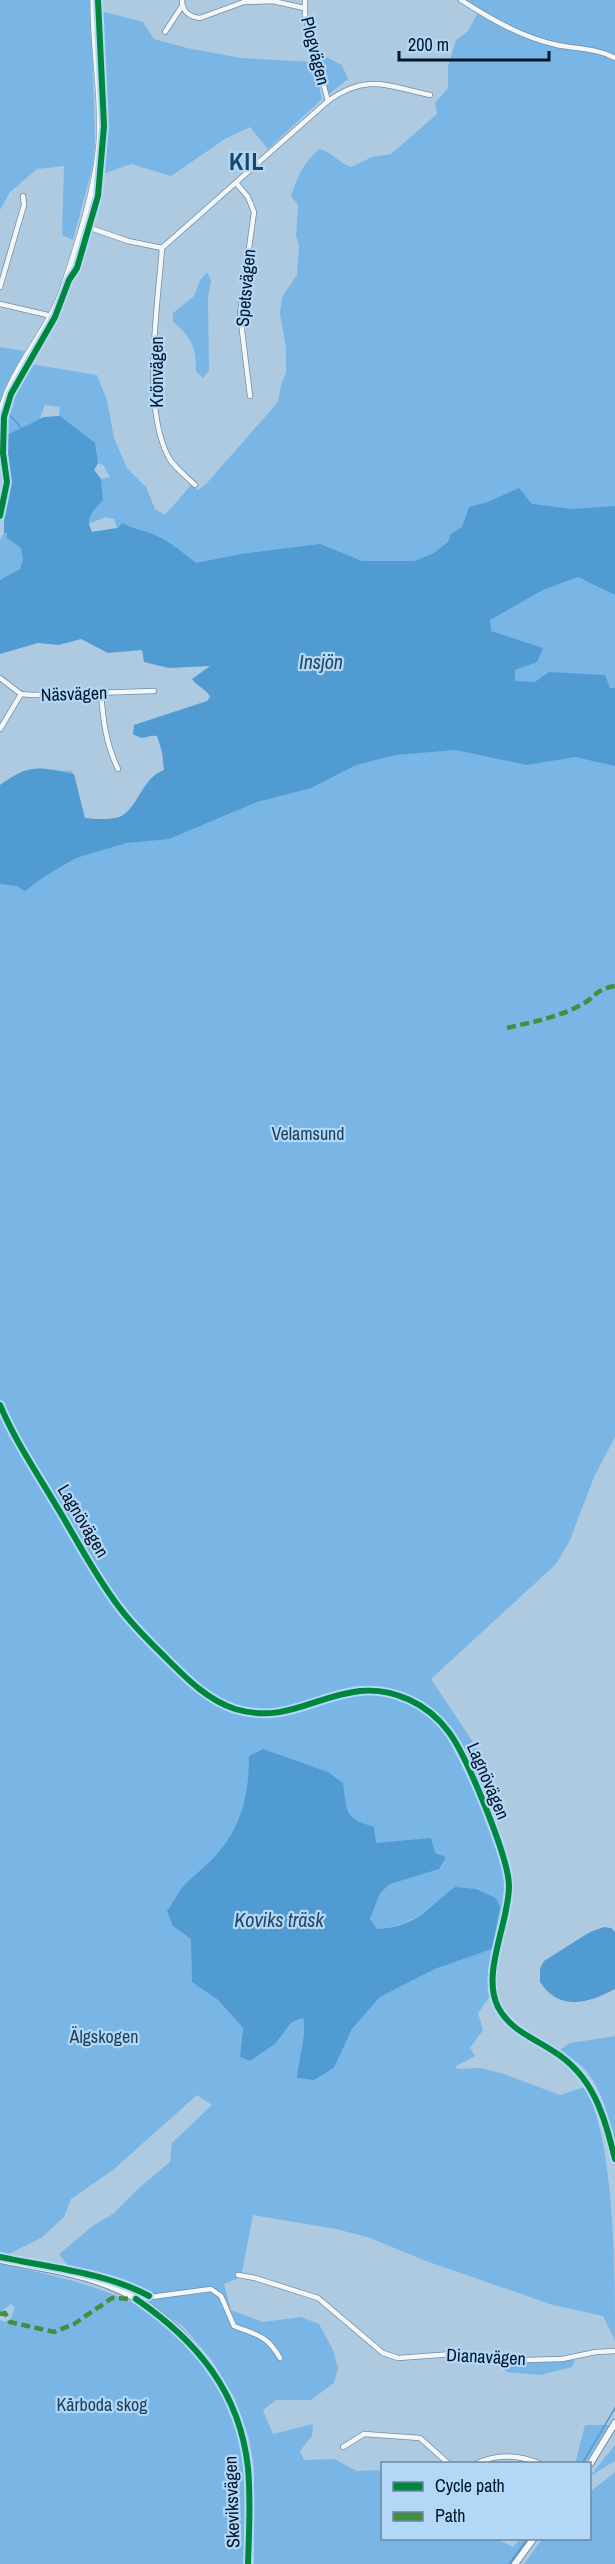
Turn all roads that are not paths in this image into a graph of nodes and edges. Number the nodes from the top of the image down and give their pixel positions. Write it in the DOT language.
graph roads {
  1 [pos="94,0"];
  2 [pos="305,0"];
  3 [pos="461,0"];
  4 [pos="182,3"];
  5 [pos="304,8"];
  6 [pos="165,32"];
  7 [pos="615,58"];
  8 [pos="430,95"];
  9 [pos="328,101"];
  10 [pos="237,184"];
  11 [pos="23,196"];
  12 [pos="82,225"];
  13 [pos="162,248"];
  14 [pos="0,287"];
  15 [pos="0,304"];
  16 [pos="52,316"];
  17 [pos="250,396"];
  18 [pos="0,417"];
  19 [pos="195,485"];
  20 [pos="0,678"];
  21 [pos="154,691"];
  22 [pos="101,693"];
  23 [pos="21,694"];
  24 [pos="0,729"];
  25 [pos="118,769"];
  26 [pos="0,1405"];
  27 [pos="615,2159"];
  28 [pos="0,2260"];
  29 [pos="238,2275"];
  30 [pos="136,2299"];
  31 [pos="615,2351"];
  32 [pos="280,2358"];
  33 [pos="615,2423"];
  34 [pos="343,2446"];
  35 [pos="448,2462"];
  36 [pos="479,2462"];
  37 [pos="537,2462"];
  38 [pos="591,2462"];
  39 [pos="533,2540"];
  40 [pos="248,2564"];
  41 [pos="515,2564"];
  1 -- 12 [label="main road"];
  2 -- 5 [label="street, Plogvägen"];
  3 -- 7 [label="street"];
  4 -- 5 [label="street"];
  4 -- 6 [label="street"];
  5 -- 9 [label="street, Plogvägen"];
  8 -- 9 [label="street"];
  9 -- 10 [label="street"];
  10 -- 13 [label="street"];
  10 -- 17 [label="street, Spetsvägen"];
  11 -- 14 [label="street"];
  12 -- 13 [label="street"];
  12 -- 16 [label="main road"];
  13 -- 19 [label="street, Krönvägen"];
  15 -- 16 [label="street"];
  16 -- 18 [label="main road"];
  20 -- 23 [label="street, Näsvägen"];
  21 -- 22 [label="street, Näsvägen"];
  22 -- 23 [label="street, Näsvägen"];
  22 -- 25 [label="street"];
  23 -- 24 [label="street"];
  26 -- 27 [label="street, Lagnövägen"];
  28 -- 30 [label="street, Skeviksvägen"];
  29 -- 31 [label="street, Dianavägen"];
  30 -- 32 [label="street"];
  30 -- 40 [label="street, Skeviksvägen"];
  33 -- 38 [label="street"];
  34 -- 35 [label="street"];
  36 -- 37 [label="street"];
  39 -- 41 [label="street"];
}
